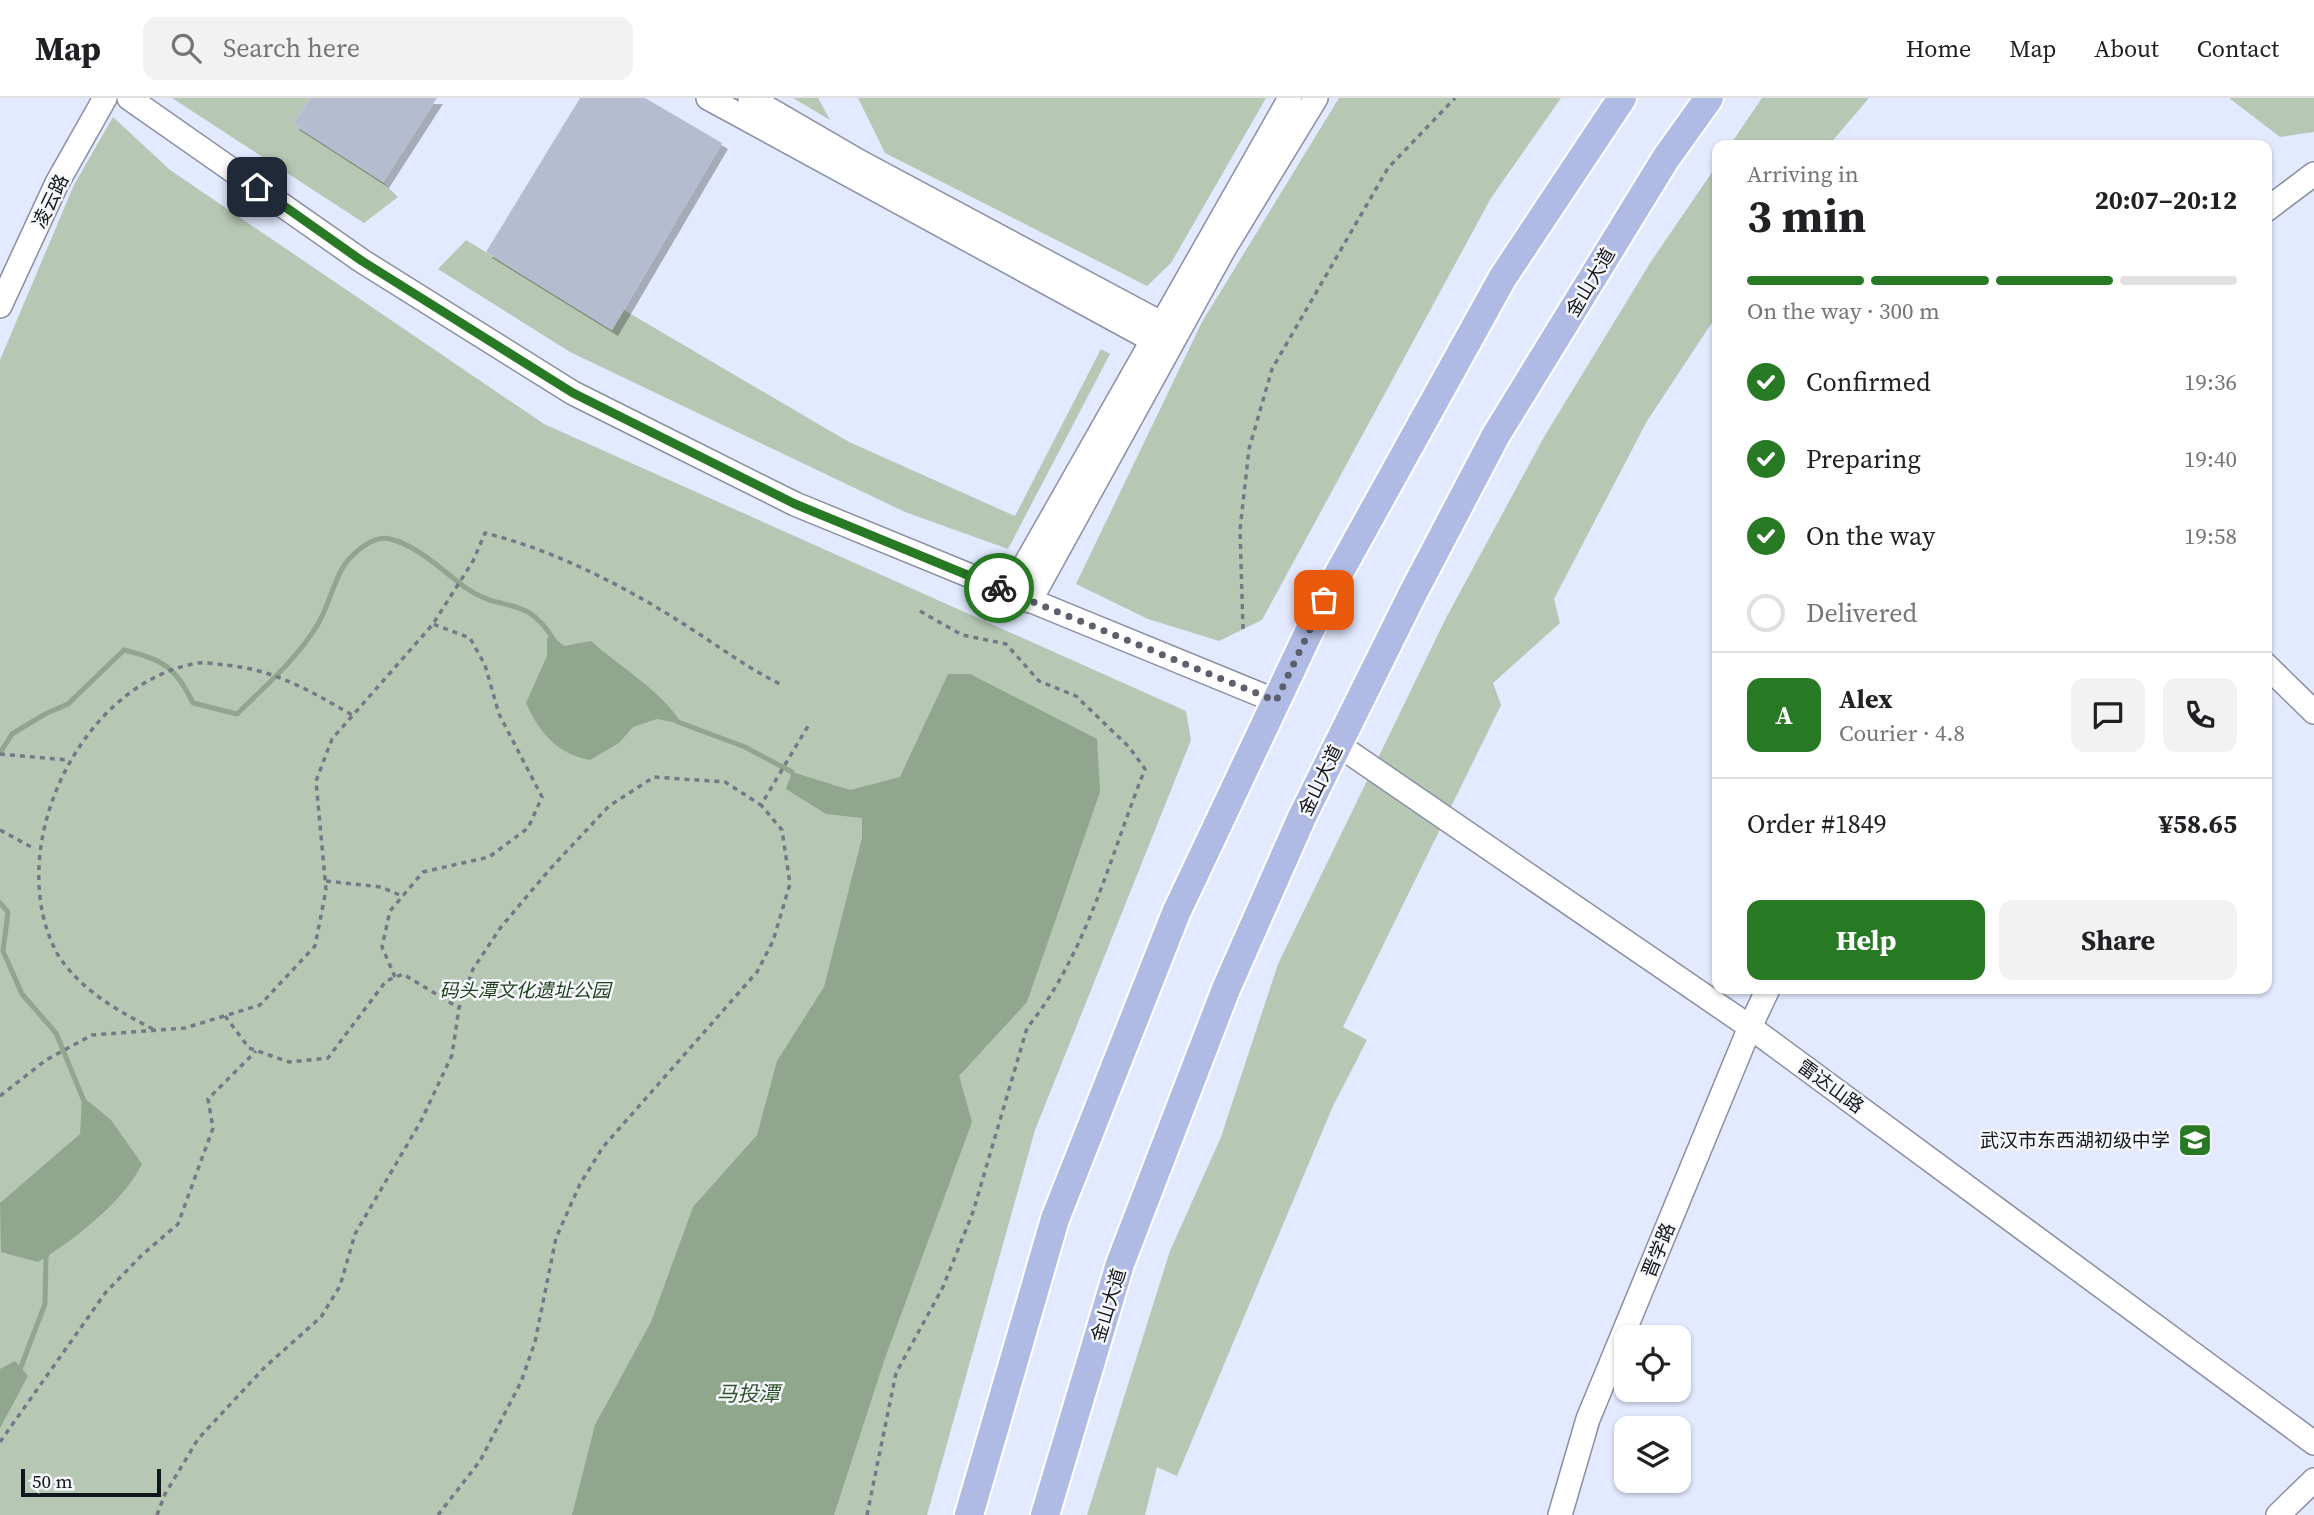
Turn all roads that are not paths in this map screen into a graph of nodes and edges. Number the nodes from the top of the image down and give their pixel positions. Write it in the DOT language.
graph roads {
  1 [pos="105,98"];
  2 [pos="129,98"];
  3 [pos="708,98"];
  4 [pos="750,98"];
  5 [pos="1290,98"];
  6 [pos="1316,98"];
  7 [pos="1622,98"];
  8 [pos="1709,98"];
  9 [pos="2314,174"];
  10 [pos="2272,206"];
  11 [pos="0,306"];
  12 [pos="1164,336"];
  13 [pos="1020,597"];
  14 [pos="2272,671"];
  15 [pos="1276,701"];
  16 [pos="2314,712"];
  17 [pos="1337,744"];
  18 [pos="1766,994"];
  19 [pos="1750,1027"];
  20 [pos="2314,1443"];
  21 [pos="2314,1480"];
  22 [pos="969,1515"];
  23 [pos="1045,1515"];
  24 [pos="1560,1515"];
  25 [pos="2278,1515"];
  1 -- 11 [label="street, 凌云路"];
  2 -- 13 [label="street"];
  3 -- 12 [label="street"];
  4 -- 12 [label="street"];
  5 -- 12 [label="street"];
  6 -- 12 [label="street"];
  7 -- 15 [label="main road"];
  8 -- 17 [label="main road, 金山大道"];
  9 -- 10 [label="street"];
  12 -- 13 [label="street"];
  13 -- 15 [label="street"];
  14 -- 16 [label="street"];
  15 -- 22 [label="main road"];
  17 -- 19 [label="street, 雷达山路"];
  17 -- 23 [label="main road, 金山大道"];
  18 -- 19 [label="street, 晋学路"];
  19 -- 20 [label="street, 雷达山路"];
  19 -- 24 [label="street, 晋学路"];
  21 -- 25 [label="street"];
}
